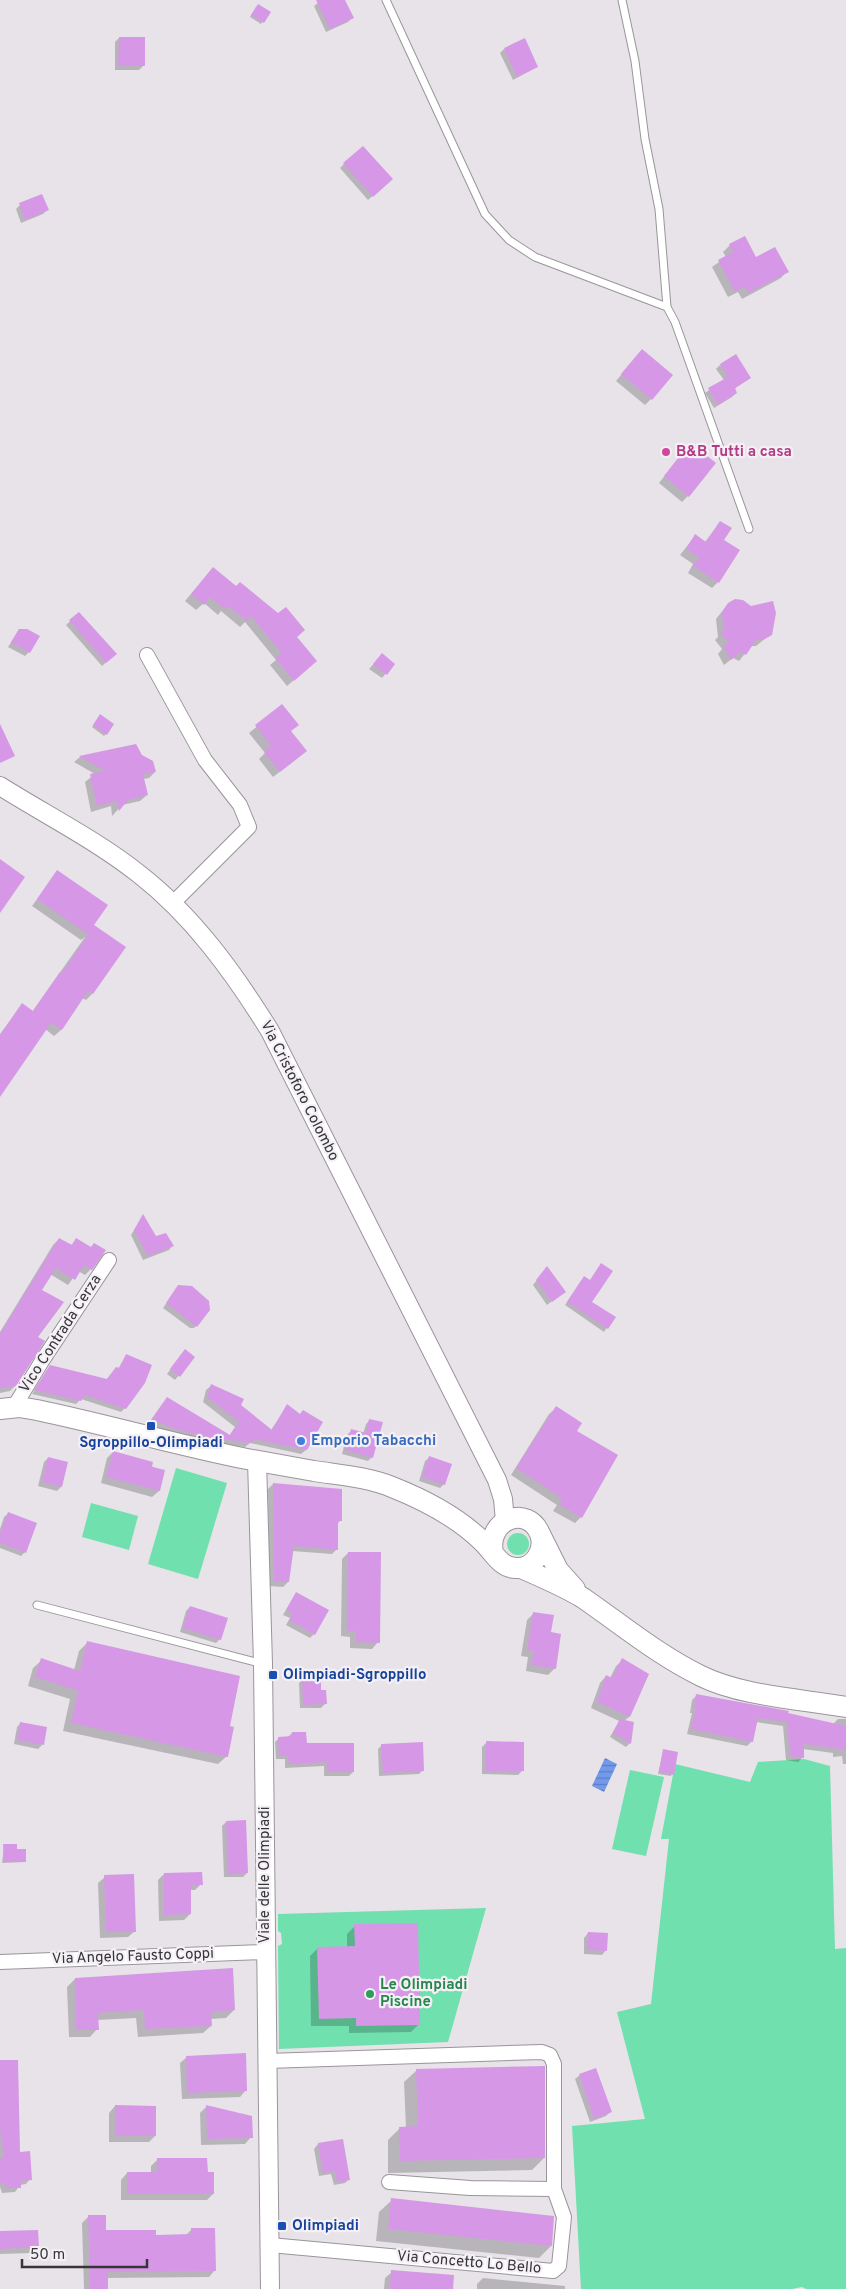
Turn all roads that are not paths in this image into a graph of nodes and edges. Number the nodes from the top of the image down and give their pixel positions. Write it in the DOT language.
graph roads {
  1 [pos="386,0"];
  2 [pos="622,0"];
  3 [pos="667,307"];
  4 [pos="748,529"];
  5 [pos="147,655"];
  6 [pos="0,786"];
  7 [pos="172,904"];
  8 [pos="109,1260"];
  9 [pos="7,1408"];
  10 [pos="257,1460"];
  11 [pos="497,1480"];
  12 [pos="448,1514"];
  13 [pos="504,1522"];
  14 [pos="538,1530"];
  15 [pos="493,1553"];
  16 [pos="521,1568"];
  17 [pos="582,1598"];
  18 [pos="37,1605"];
  19 [pos="263,1664"];
  20 [pos="846,1707"];
  21 [pos="265,1952"];
  22 [pos="0,1962"];
  23 [pos="267,2061"];
  24 [pos="388,2182"];
  25 [pos="554,2189"];
  26 [pos="270,2245"];
  27 [pos="270,2289"];
  1 -- 3 [label="lane"];
  2 -- 3 [label="lane"];
  3 -- 4 [label="lane"];
  5 -- 7 [label="street"];
  6 -- 7 [label="street, Via Cristoforo Colombo"];
  7 -- 11 [label="street, Via Cristoforo Colombo"];
  8 -- 9 [label="street, Vico Contrada Cerza"];
  9 -- 10 [label="main road"];
  10 -- 12 [label="main road"];
  10 -- 19 [label="street, Viale delle Olimpiadi"];
  11 -- 13 [label="street"];
  11 -- 14 [label="street"];
  12 -- 13 [label="main road"];
  12 -- 15 [label="main road"];
  13 -- 14 [label="main road"];
  13 -- 15 [label="main road"];
  14 -- 16 [label="main road"];
  14 -- 17 [label="main road"];
  15 -- 16 [label="main road"];
  16 -- 17 [label="main road"];
  17 -- 20 [label="main road"];
  18 -- 19 [label="lane"];
  19 -- 21 [label="street, Viale delle Olimpiadi"];
  21 -- 22 [label="street, Via Angelo Fausto Coppi"];
  21 -- 23 [label="street, Viale delle Olimpiadi"];
  23 -- 25 [label="street, Via Concetto Lo Bello"];
  23 -- 26 [label="street, Viale delle Olimpiadi"];
  24 -- 25 [label="street"];
  25 -- 26 [label="street, Via Concetto Lo Bello"];
  26 -- 27 [label="street, Viale delle Olimpiadi"];
}
